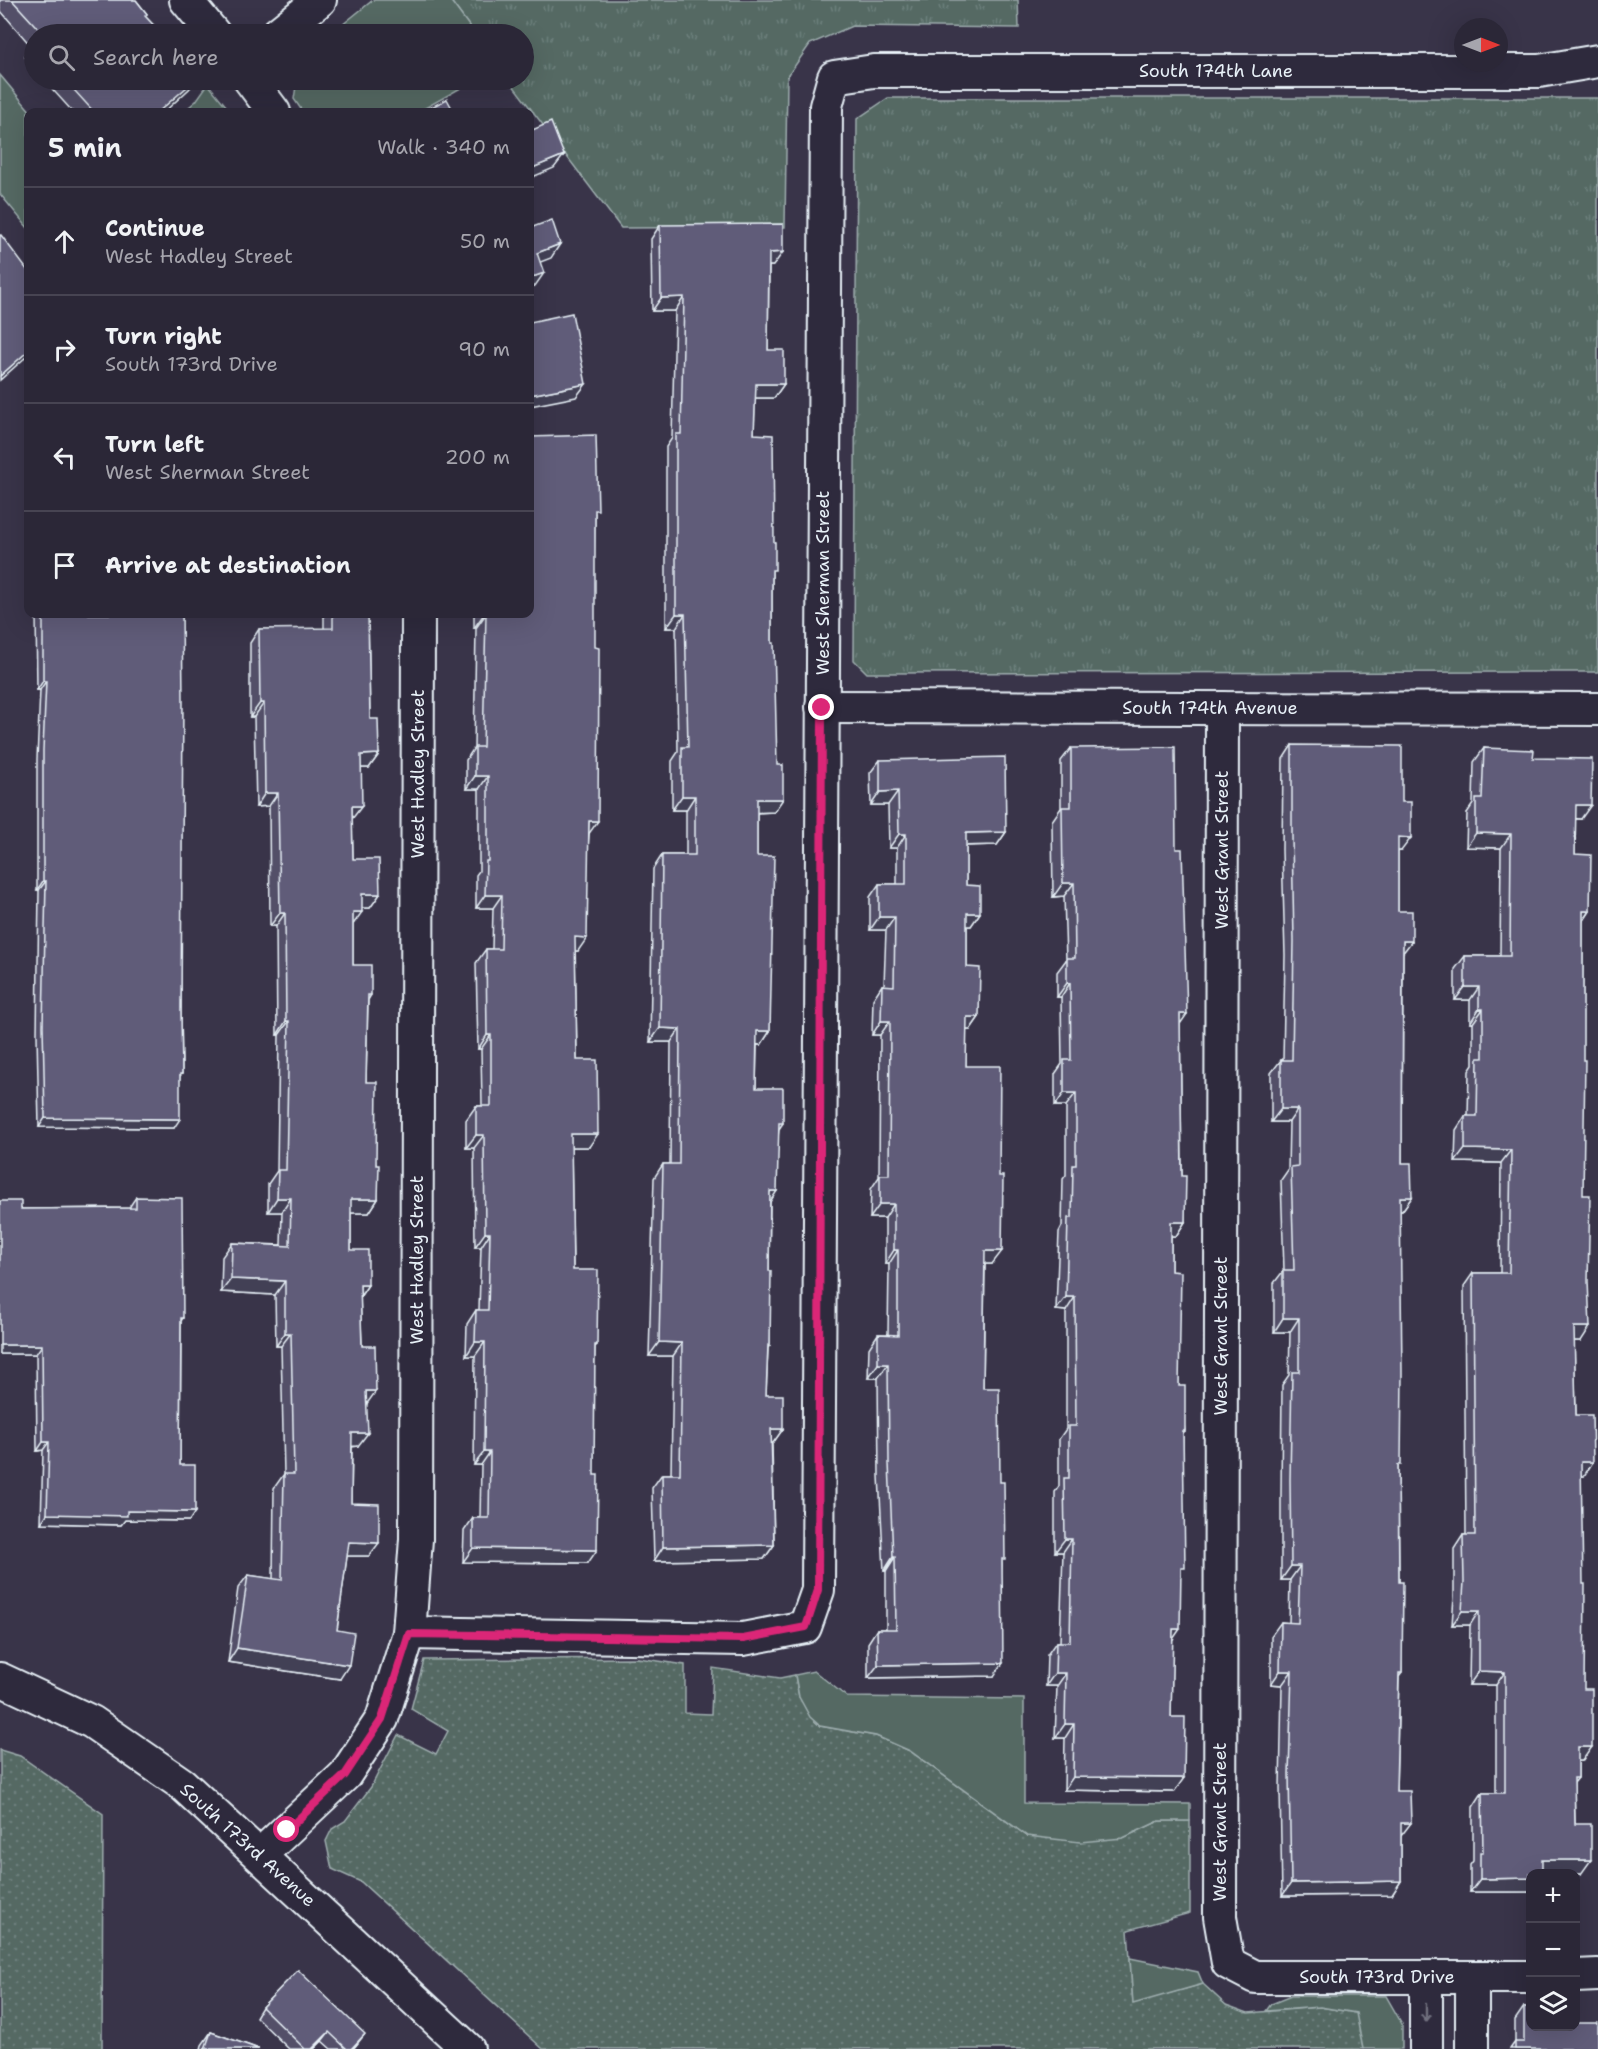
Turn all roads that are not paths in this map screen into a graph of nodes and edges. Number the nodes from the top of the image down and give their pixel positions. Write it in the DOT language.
graph roads {
  1 [pos="186,0"];
  2 [pos="320,0"];
  3 [pos="206,24"];
  4 [pos="290,24"];
  5 [pos="1598,62"];
  6 [pos="834,77"];
  7 [pos="258,90"];
  8 [pos="271,108"];
  9 [pos="418,618"];
  10 [pos="822,708"];
  11 [pos="1222,708"];
  12 [pos="1598,709"];
  13 [pos="409,1634"];
  14 [pos="0,1679"];
  15 [pos="260,1855"];
  16 [pos="1228,1963"];
  17 [pos="1598,1975"];
  18 [pos="1580,1976"];
  19 [pos="1426,1977"];
  20 [pos="1472,1977"];
  21 [pos="1526,1977"];
  22 [pos="468,2049"];
  23 [pos="1426,2049"];
  24 [pos="1472,2049"];
  1 -- 3 [label="street"];
  2 -- 4 [label="street"];
  5 -- 6 [label="street, South 174th Lane"];
  6 -- 10 [label="street, West Sherman Street"];
  7 -- 8 [label="street"];
  9 -- 13 [label="street, West Hadley Street"];
  10 -- 11 [label="street, South 174th Avenue"];
  10 -- 13 [label="street, West Sherman Street"];
  11 -- 12 [label="street, South 174th Avenue"];
  11 -- 16 [label="street, West Grant Street"];
  13 -- 15 [label="street, West Hadley Street"];
  14 -- 15 [label="street, South 173rd Avenue"];
  15 -- 22 [label="street, South 173rd Avenue"];
  16 -- 19 [label="street, South 173rd Drive"];
  17 -- 18 [label="street"];
  19 -- 20 [label="street, South 173rd Drive"];
  19 -- 23 [label="street, one-way"];
  20 -- 21 [label="street, South 173rd Drive"];
  20 -- 24 [label="street"];
}
